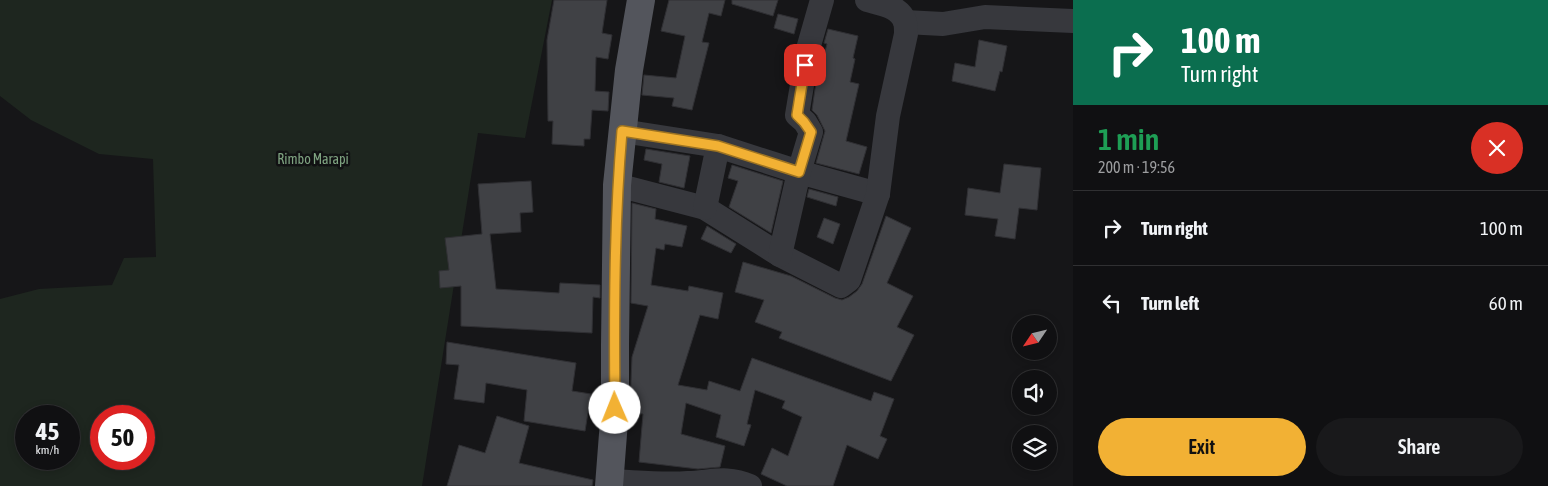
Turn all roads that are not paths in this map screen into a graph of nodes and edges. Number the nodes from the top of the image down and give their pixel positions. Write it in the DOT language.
graph roads {
  1 [pos="641,0"];
  2 [pos="822,0"];
  3 [pos="867,0"];
  4 [pos="1073,21"];
  5 [pos="905,22"];
  6 [pos="622,131"];
  7 [pos="718,146"];
  8 [pos="799,172"];
  9 [pos="617,185"];
  10 [pos="878,194"];
  11 [pos="705,208"];
  12 [pos="780,256"];
  13 [pos="610,484"];
  14 [pos="750,486"];
  1 -- 6 [label="main road"];
  2 -- 8 [label="street"];
  3 -- 5 [label="street"];
  4 -- 5 [label="street"];
  5 -- 10 [label="street"];
  6 -- 7 [label="street"];
  6 -- 9 [label="main road"];
  7 -- 8 [label="street"];
  7 -- 11 [label="street"];
  8 -- 10 [label="street"];
  8 -- 12 [label="street"];
  9 -- 11 [label="street"];
  9 -- 13 [label="main road"];
  10 -- 12 [label="street"];
  11 -- 12 [label="street"];
  13 -- 14 [label="street"];
}
